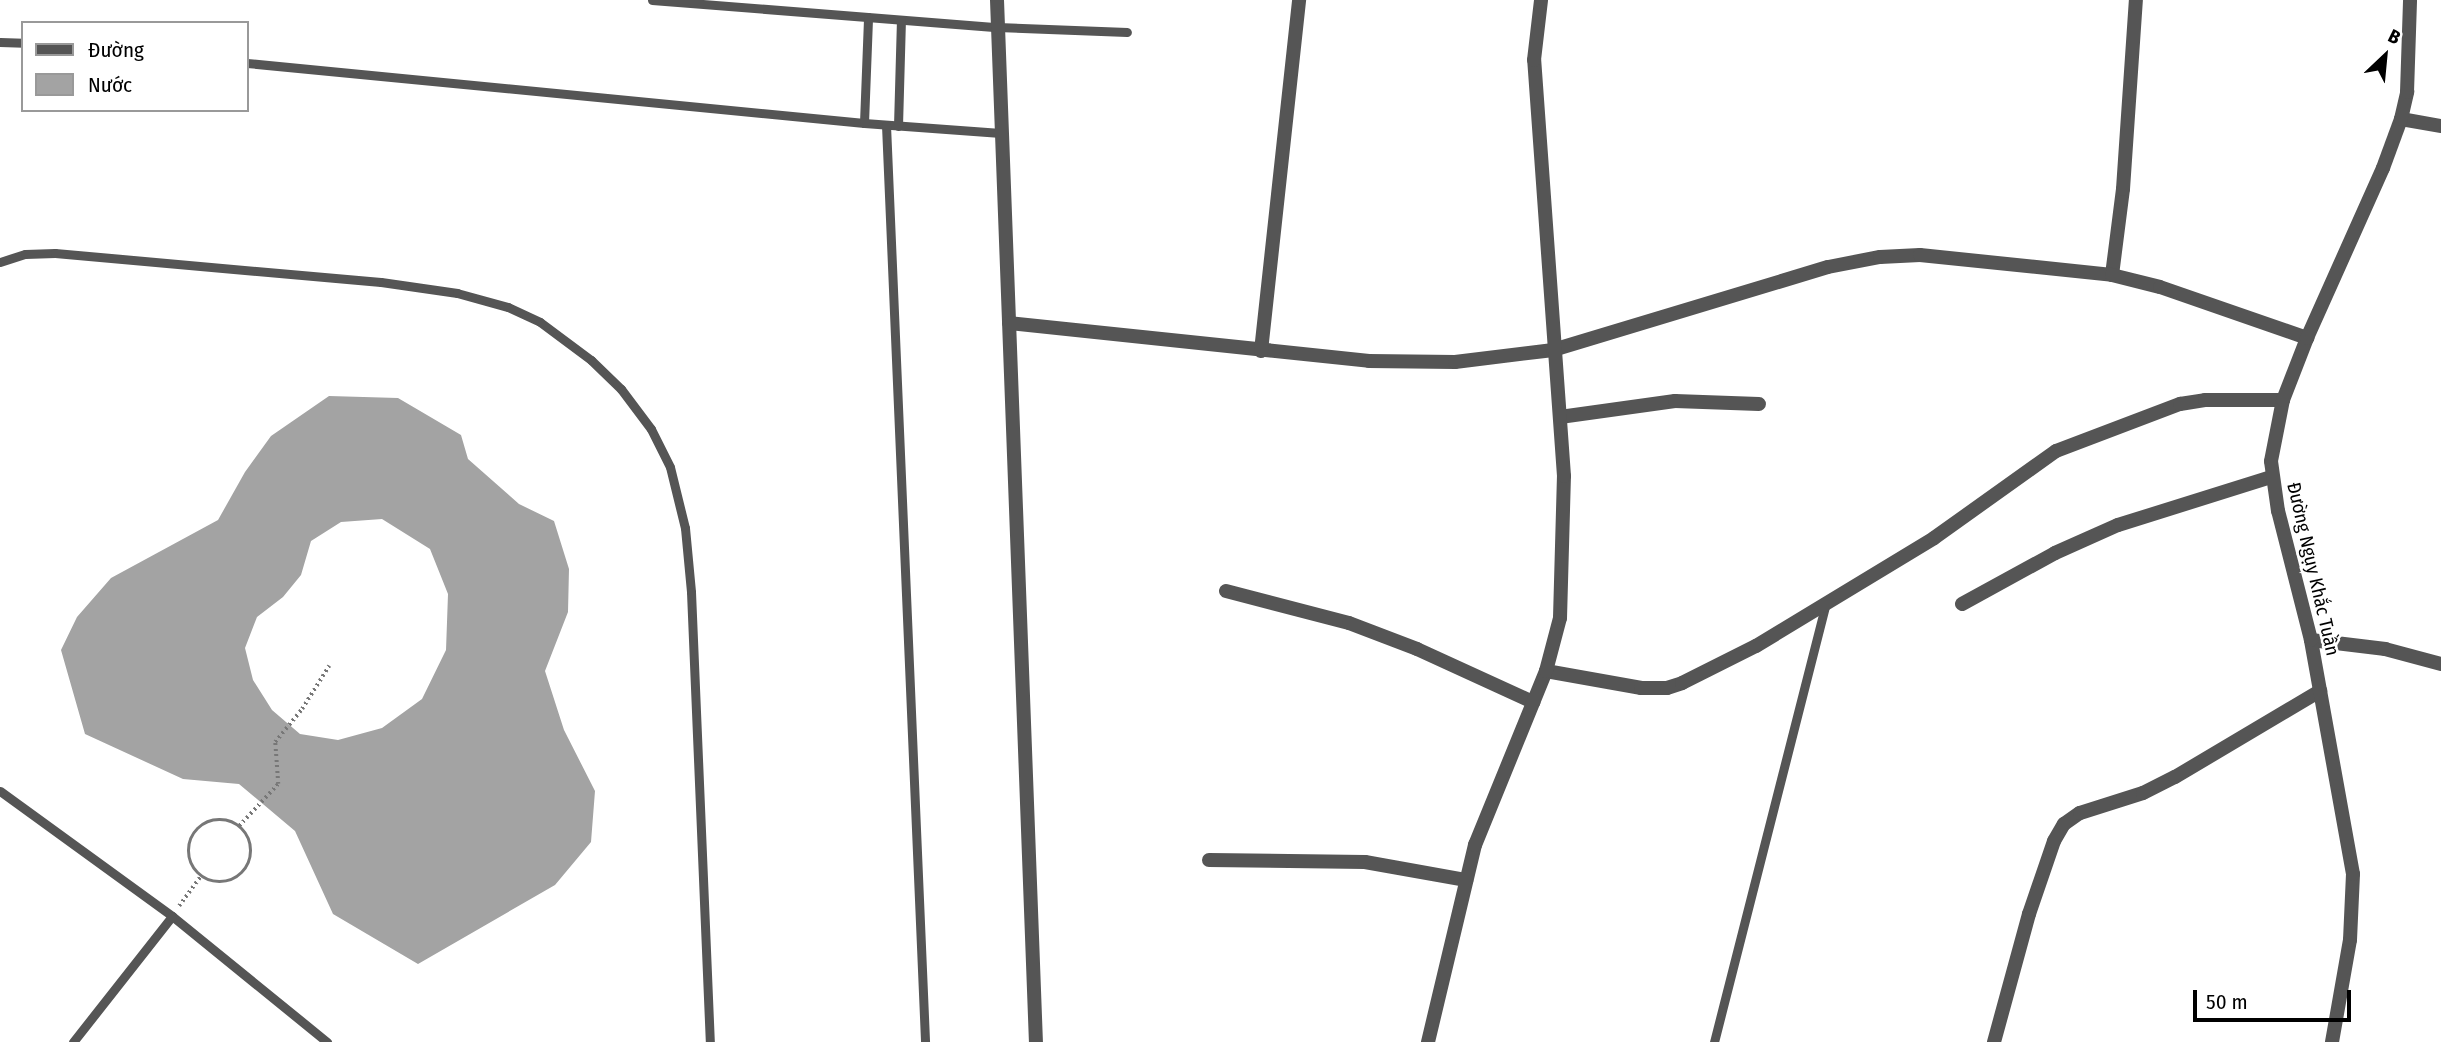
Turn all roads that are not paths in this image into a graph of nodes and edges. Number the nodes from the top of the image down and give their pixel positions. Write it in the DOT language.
graph roads {
  1 [pos="652,0"];
  2 [pos="997,0"];
  3 [pos="1300,0"];
  4 [pos="1541,0"];
  5 [pos="2136,0"];
  6 [pos="2410,0"];
  7 [pos="868,17"];
  8 [pos="901,20"];
  9 [pos="997,27"];
  10 [pos="1128,32"];
  11 [pos="0,42"];
  12 [pos="21,43"];
  13 [pos="248,63"];
  14 [pos="2401,119"];
  15 [pos="864,123"];
  16 [pos="886,125"];
  17 [pos="898,126"];
  18 [pos="2441,126"];
  19 [pos="1001,133"];
  20 [pos="0,262"];
  21 [pos="2112,275"];
  22 [pos="1009,323"];
  23 [pos="2306,338"];
  24 [pos="1261,351"];
  25 [pos="1553,351"];
  26 [pos="2283,400"];
  27 [pos="1759,404"];
  28 [pos="1560,417"];
  29 [pos="2272,477"];
  30 [pos="1226,591"];
  31 [pos="1826,604"];
  32 [pos="1962,604"];
  33 [pos="2311,640"];
  34 [pos="2441,664"];
  35 [pos="1546,671"];
  36 [pos="2320,691"];
  37 [pos="1533,702"];
  38 [pos="0,791"];
  39 [pos="1209,860"];
  40 [pos="1466,880"];
  41 [pos="172,916"];
  42 [pos="73,1042"];
  43 [pos="327,1042"];
  44 [pos="710,1042"];
  45 [pos="925,1042"];
  46 [pos="1037,1042"];
  47 [pos="1428,1042"];
  48 [pos="1714,1042"];
  49 [pos="1994,1042"];
  50 [pos="2332,1042"];
  1 -- 7 [label="lane"];
  2 -- 9 [label="street"];
  3 -- 24 [label="street"];
  4 -- 25 [label="street"];
  5 -- 21 [label="street"];
  6 -- 14 [label="street, Đường Ngụy Khắc Tuần"];
  7 -- 8 [label="lane"];
  7 -- 15 [label="lane"];
  8 -- 9 [label="lane"];
  8 -- 17 [label="lane"];
  9 -- 10 [label="lane"];
  9 -- 19 [label="street"];
  11 -- 12 [label="lane"];
  13 -- 15 [label="lane"];
  14 -- 18 [label="street"];
  14 -- 23 [label="street, Đường Ngụy Khắc Tuần"];
  15 -- 16 [label="lane"];
  16 -- 17 [label="lane"];
  16 -- 45 [label="lane"];
  17 -- 19 [label="lane"];
  19 -- 22 [label="street"];
  20 -- 44 [label="lane"];
  21 -- 23 [label="street"];
  21 -- 25 [label="street"];
  22 -- 24 [label="street"];
  22 -- 46 [label="street"];
  23 -- 26 [label="street, Đường Ngụy Khắc Tuần"];
  24 -- 25 [label="street"];
  25 -- 28 [label="street"];
  26 -- 29 [label="street, Đường Ngụy Khắc Tuần"];
  26 -- 31 [label="street"];
  27 -- 28 [label="street"];
  28 -- 35 [label="street"];
  29 -- 32 [label="street"];
  29 -- 33 [label="street, Đường Ngụy Khắc Tuần"];
  30 -- 37 [label="street"];
  31 -- 35 [label="street"];
  31 -- 48 [label="lane"];
  33 -- 34 [label="street"];
  33 -- 36 [label="street, Đường Ngụy Khắc Tuần"];
  35 -- 37 [label="street"];
  36 -- 49 [label="street"];
  36 -- 50 [label="street, Đường Ngụy Khắc Tuần"];
  37 -- 40 [label="street"];
  38 -- 41 [label="lane"];
  39 -- 40 [label="street"];
  40 -- 47 [label="street"];
  41 -- 42 [label="lane"];
  41 -- 43 [label="lane"];
}
